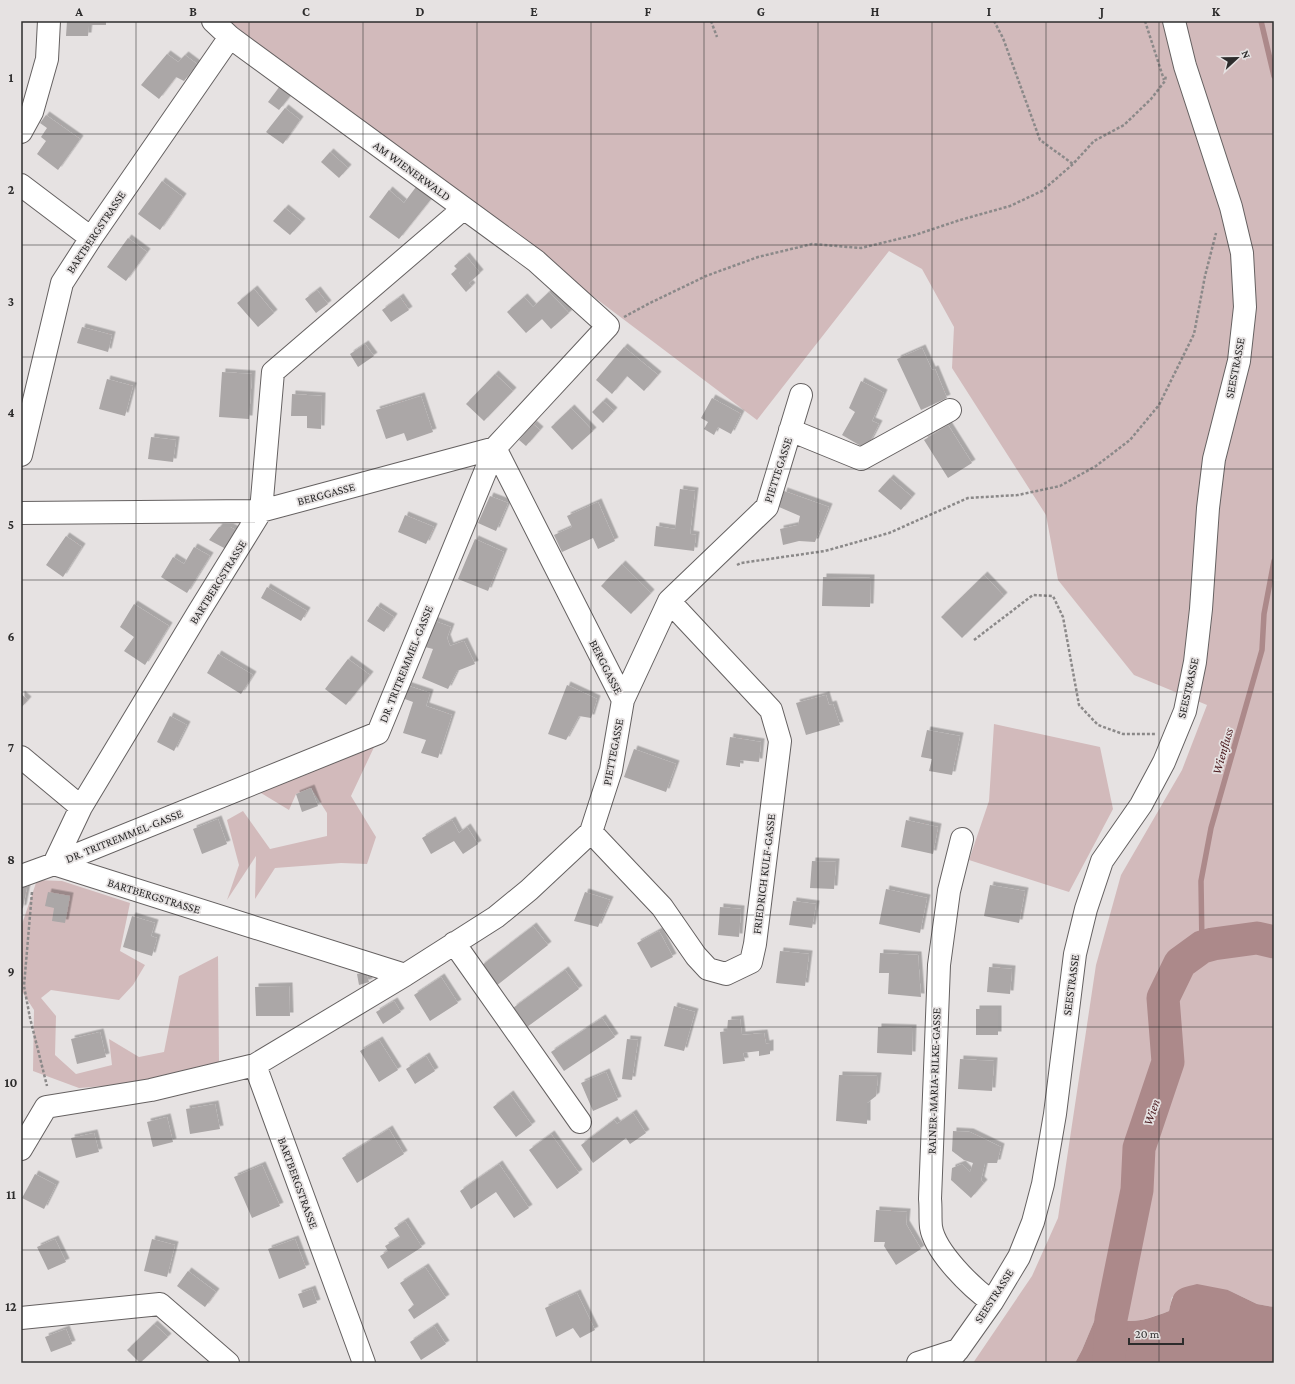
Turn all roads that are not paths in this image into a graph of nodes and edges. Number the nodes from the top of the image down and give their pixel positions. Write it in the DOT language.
graph roads {
  1 [pos="49,21"];
  2 [pos="213,21"];
  3 [pos="1174,21"];
  4 [pos="230,37"];
  5 [pos="21,132"];
  6 [pos="21,185"];
  7 [pos="463,208"];
  8 [pos="91,238"];
  9 [pos="608,326"];
  10 [pos="801,396"];
  11 [pos="950,410"];
  12 [pos="790,430"];
  13 [pos="494,448"];
  14 [pos="21,455"];
  15 [pos="261,511"];
  16 [pos="21,513"];
  17 [pos="669,601"];
  18 [pos="622,700"];
  19 [pos="21,757"];
  20 [pos="81,807"];
  21 [pos="591,832"];
  22 [pos="962,839"];
  23 [pos="54,864"];
  24 [pos="27,874"];
  25 [pos="454,943"];
  26 [pos="405,975"];
  27 [pos="255,1065"];
  28 [pos="580,1122"];
  29 [pos="21,1150"];
  30 [pos="992,1302"];
  31 [pos="21,1318"];
  32 [pos="953,1357"];
  33 [pos="228,1363"];
  34 [pos="364,1363"];
  35 [pos="918,1363"];
  1 -- 5 [label="street"];
  2 -- 4 [label="street, AM WIENERWALD"];
  3 -- 30 [label="street, SEESTRASSE"];
  4 -- 7 [label="street, AM WIENERWALD"];
  4 -- 8 [label="street, BARTBERGSTRASSE"];
  6 -- 8 [label="street"];
  7 -- 9 [label="street, AM WIENERWALD"];
  7 -- 15 [label="street"];
  8 -- 14 [label="street, BARTBERGSTRASSE"];
  9 -- 13 [label="street, DR. TRITREMMEL-GASSE"];
  10 -- 12 [label="street, PIETTEGASSE"];
  11 -- 12 [label="street"];
  12 -- 17 [label="street, PIETTEGASSE"];
  13 -- 15 [label="street, BERGGASSE"];
  13 -- 18 [label="street, BERGGASSE"];
  13 -- 23 [label="street, DR. TRITREMMEL-GASSE"];
  15 -- 16 [label="street"];
  15 -- 20 [label="street, BARTBERGSTRASSE"];
  17 -- 18 [label="street, PIETTEGASSE"];
  17 -- 21 [label="street, FRIEDRICH KULF-GASSE"];
  18 -- 21 [label="street, PIETTEGASSE"];
  19 -- 20 [label="street"];
  20 -- 23 [label="street, BARTBERGSTRASSE"];
  21 -- 25 [label="street, PIETTEGASSE"];
  22 -- 30 [label="street, RAINER-MARIA-RILKE-GASSE"];
  23 -- 24 [label="street, DR. TRITREMMEL-GASSE"];
  23 -- 26 [label="street, BARTBERGSTRASSE"];
  25 -- 26 [label="street, PIETTEGASSE"];
  25 -- 28 [label="street"];
  26 -- 27 [label="street"];
  27 -- 29 [label="street"];
  27 -- 34 [label="street, BARTBERGSTRASSE"];
  30 -- 32 [label="street, SEESTRASSE"];
  31 -- 33 [label="street"];
  32 -- 35 [label="street"];
}
